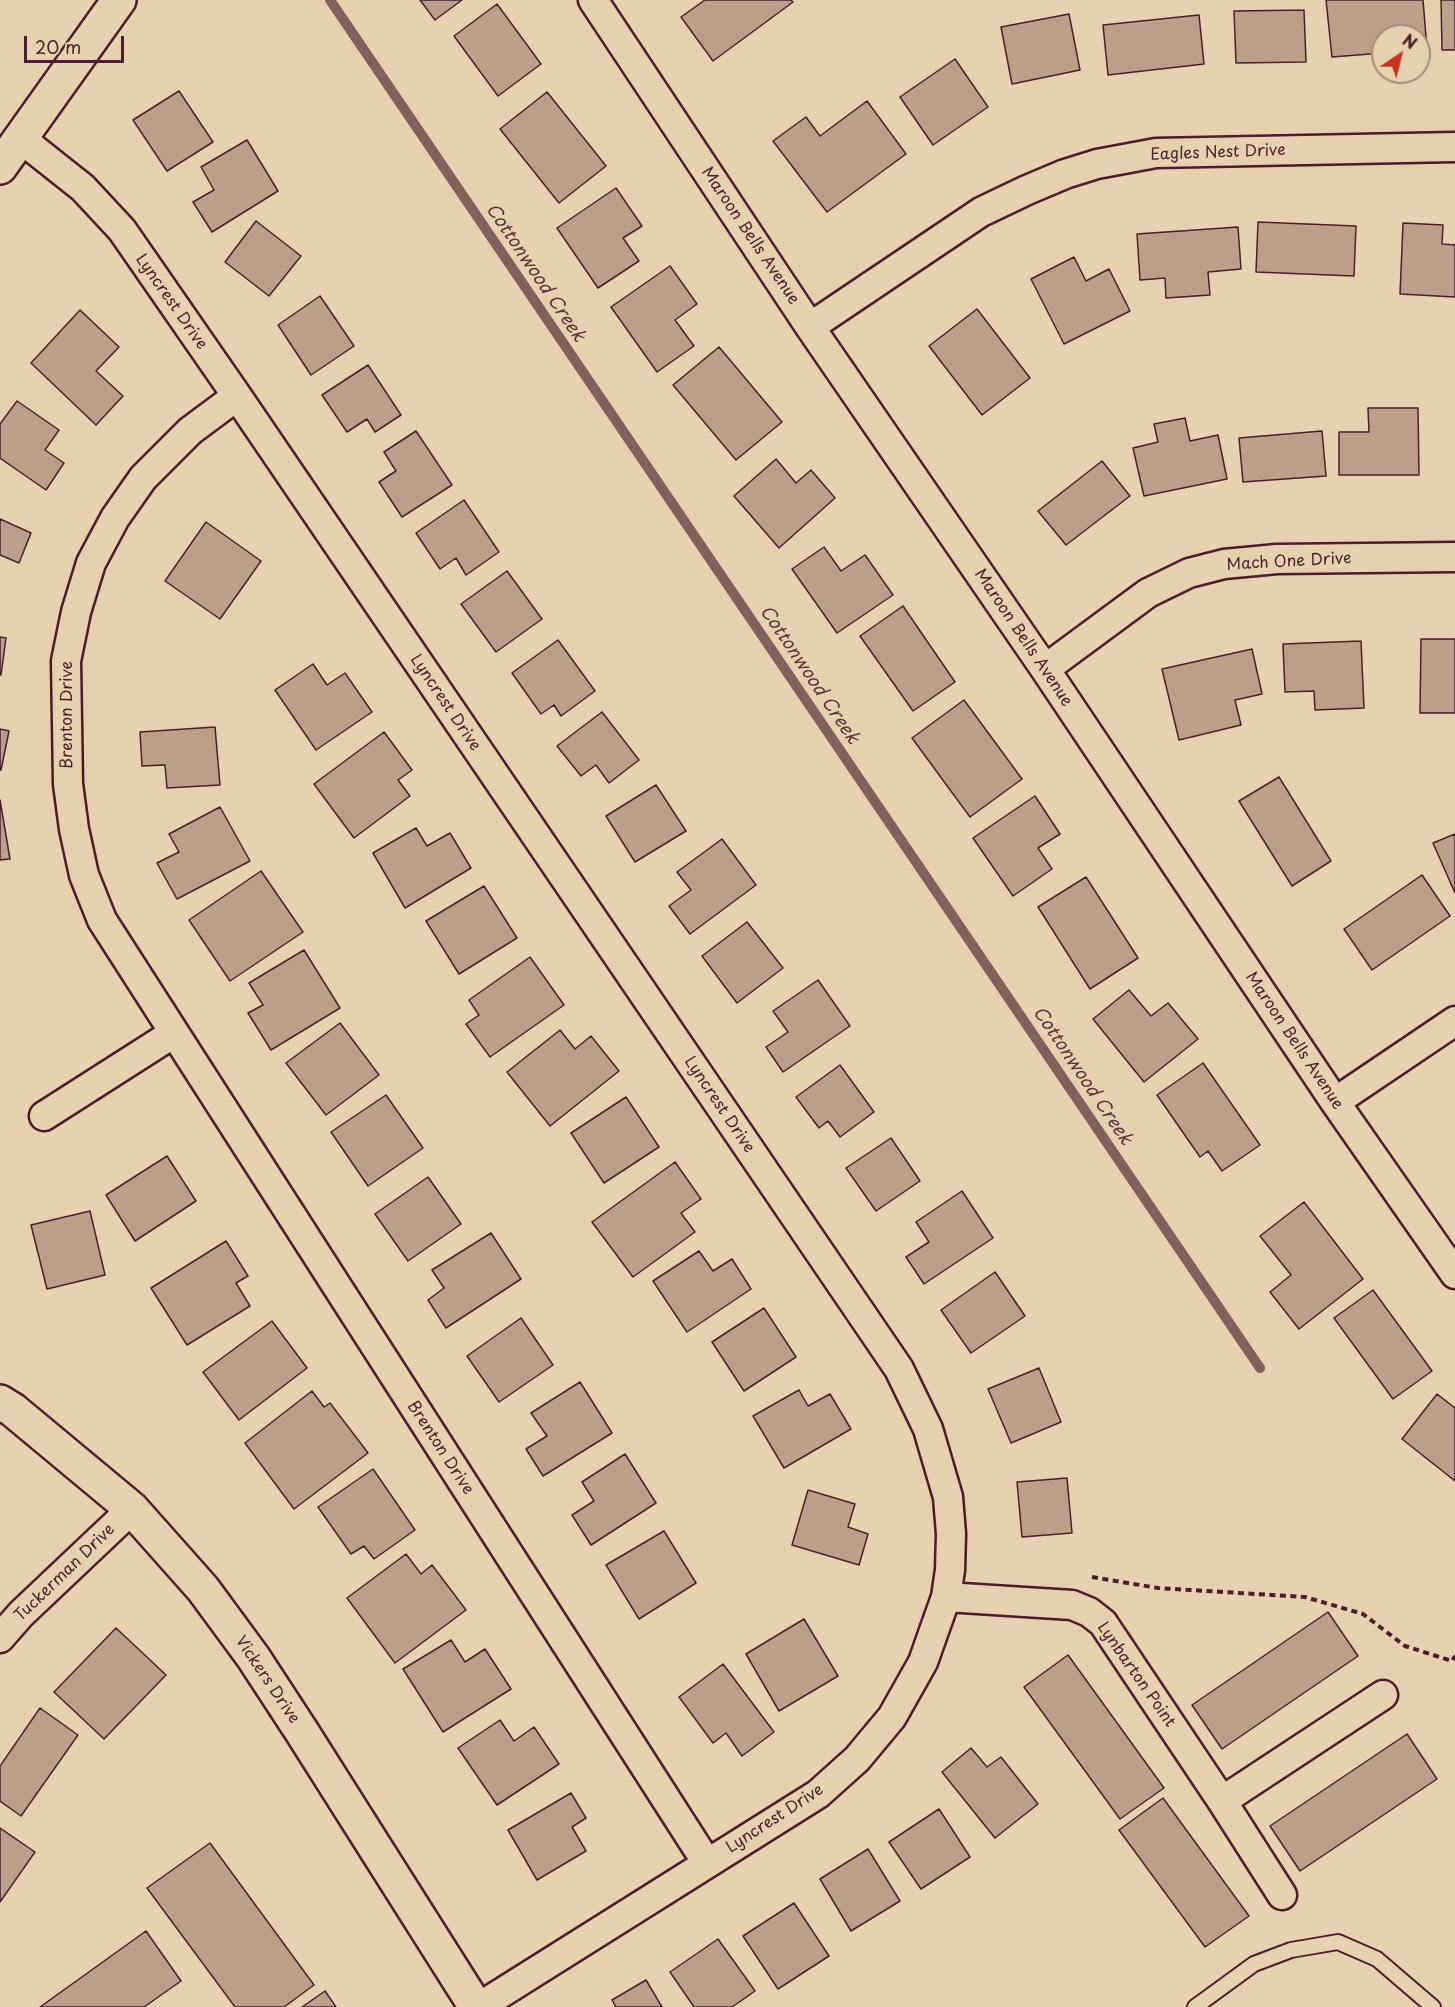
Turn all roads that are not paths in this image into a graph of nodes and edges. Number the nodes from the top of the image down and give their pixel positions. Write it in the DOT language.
graph roads {
  1 [pos="118,0"];
  2 [pos="593,0"];
  3 [pos="20,138"];
  4 [pos="1455,147"];
  5 [pos="0,167"];
  6 [pos="810,327"];
  7 [pos="237,396"];
  8 [pos="1455,557"];
  9 [pos="1045,669"];
  10 [pos="1455,1021"];
  11 [pos="174,1033"];
  12 [pos="1335,1102"];
  13 [pos="44,1116"];
  14 [pos="1455,1274"];
  15 [pos="0,1402"];
  16 [pos="132,1509"];
  17 [pos="946,1597"];
  18 [pos="0,1638"];
  19 [pos="1383,1695"];
  20 [pos="1222,1801"];
  21 [pos="707,1863"];
  22 [pos="1282,1895"];
  23 [pos="478,2007"];
  24 [pos="1195,2007"];
  25 [pos="1433,2007"];
  1 -- 3 [label="main road"];
  2 -- 6 [label="street, Maroon Bells Avenue"];
  3 -- 5 [label="main road"];
  3 -- 7 [label="street, Lyncrest Drive"];
  4 -- 6 [label="street, Eagles Nest Drive"];
  6 -- 9 [label="street, Maroon Bells Avenue"];
  7 -- 11 [label="street, Brenton Drive"];
  7 -- 17 [label="street, Lyncrest Drive"];
  8 -- 9 [label="street, Mach One Drive"];
  9 -- 12 [label="street, Maroon Bells Avenue"];
  10 -- 12 [label="street"];
  11 -- 13 [label="street"];
  11 -- 21 [label="street, Brenton Drive"];
  12 -- 14 [label="street, Maroon Bells Avenue"];
  15 -- 16 [label="main road, Vickers Drive"];
  16 -- 18 [label="street, Tuckerman Drive"];
  16 -- 23 [label="main road, Vickers Drive"];
  17 -- 20 [label="street, Lynbarton Point"];
  17 -- 21 [label="street, Lyncrest Drive"];
  19 -- 20 [label="street"];
  20 -- 22 [label="street, Lynbarton Point"];
  21 -- 23 [label="street, Lyncrest Drive"];
  24 -- 25 [label="lane"];
}
